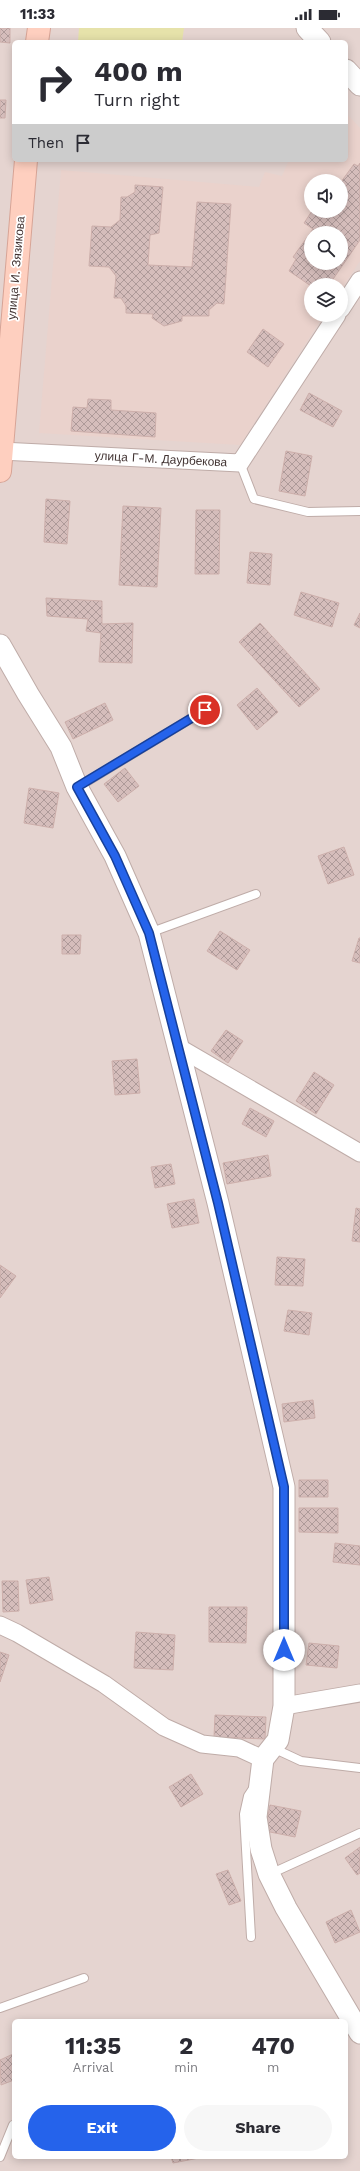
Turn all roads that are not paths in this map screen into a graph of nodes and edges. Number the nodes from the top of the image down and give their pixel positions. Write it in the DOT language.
graph roads {
  1 [pos="39,28"];
  2 [pos="307,28"];
  3 [pos="37,40"];
  4 [pos="318,40"];
  5 [pos="348,72"];
  6 [pos="360,85"];
  7 [pos="26,162"];
  8 [pos="360,280"];
  9 [pos="348,298"];
  10 [pos="332,322"];
  11 [pos="4,359"];
  12 [pos="0,461"];
  13 [pos="240,463"];
  14 [pos="360,511"];
  15 [pos="0,645"];
  16 [pos="205,710"];
  17 [pos="77,787"];
  18 [pos="256,894"];
  19 [pos="149,933"];
  20 [pos="178,1047"];
  21 [pos="360,1153"];
  22 [pos="0,1625"];
  23 [pos="360,1693"];
  24 [pos="284,1706"];
  25 [pos="265,1761"];
  26 [pos="360,1768"];
  27 [pos="360,1833"];
  28 [pos="269,1874"];
  29 [pos="251,1937"];
  30 [pos="84,1978"];
  31 [pos="0,2008"];
  32 [pos="360,2033"];
  33 [pos="12,2127"];
  34 [pos="0,2157"];
  1 -- 3 [label="main road"];
  2 -- 4 [label="street"];
  5 -- 6 [label="street"];
  7 -- 11 [label="main road, улица И. Зязикова"];
  8 -- 9 [label="street"];
  10 -- 13 [label="street, улица Г-М. Даурбекова"];
  11 -- 12 [label="main road, улица И. Зязикова"];
  12 -- 13 [label="street, улица Г-М. Даурбекова"];
  13 -- 14 [label="lane"];
  15 -- 17 [label="street"];
  16 -- 17 [label="lane"];
  17 -- 19 [label="street"];
  18 -- 19 [label="lane"];
  19 -- 20 [label="street"];
  20 -- 21 [label="street"];
  20 -- 24 [label="street"];
  22 -- 25 [label="street"];
  23 -- 24 [label="street"];
  24 -- 25 [label="street"];
  25 -- 26 [label="lane"];
  25 -- 28 [label="street"];
  25 -- 29 [label="lane"];
  27 -- 28 [label="lane"];
  28 -- 32 [label="street"];
  30 -- 31 [label="lane"];
  33 -- 34 [label="lane"];
}
